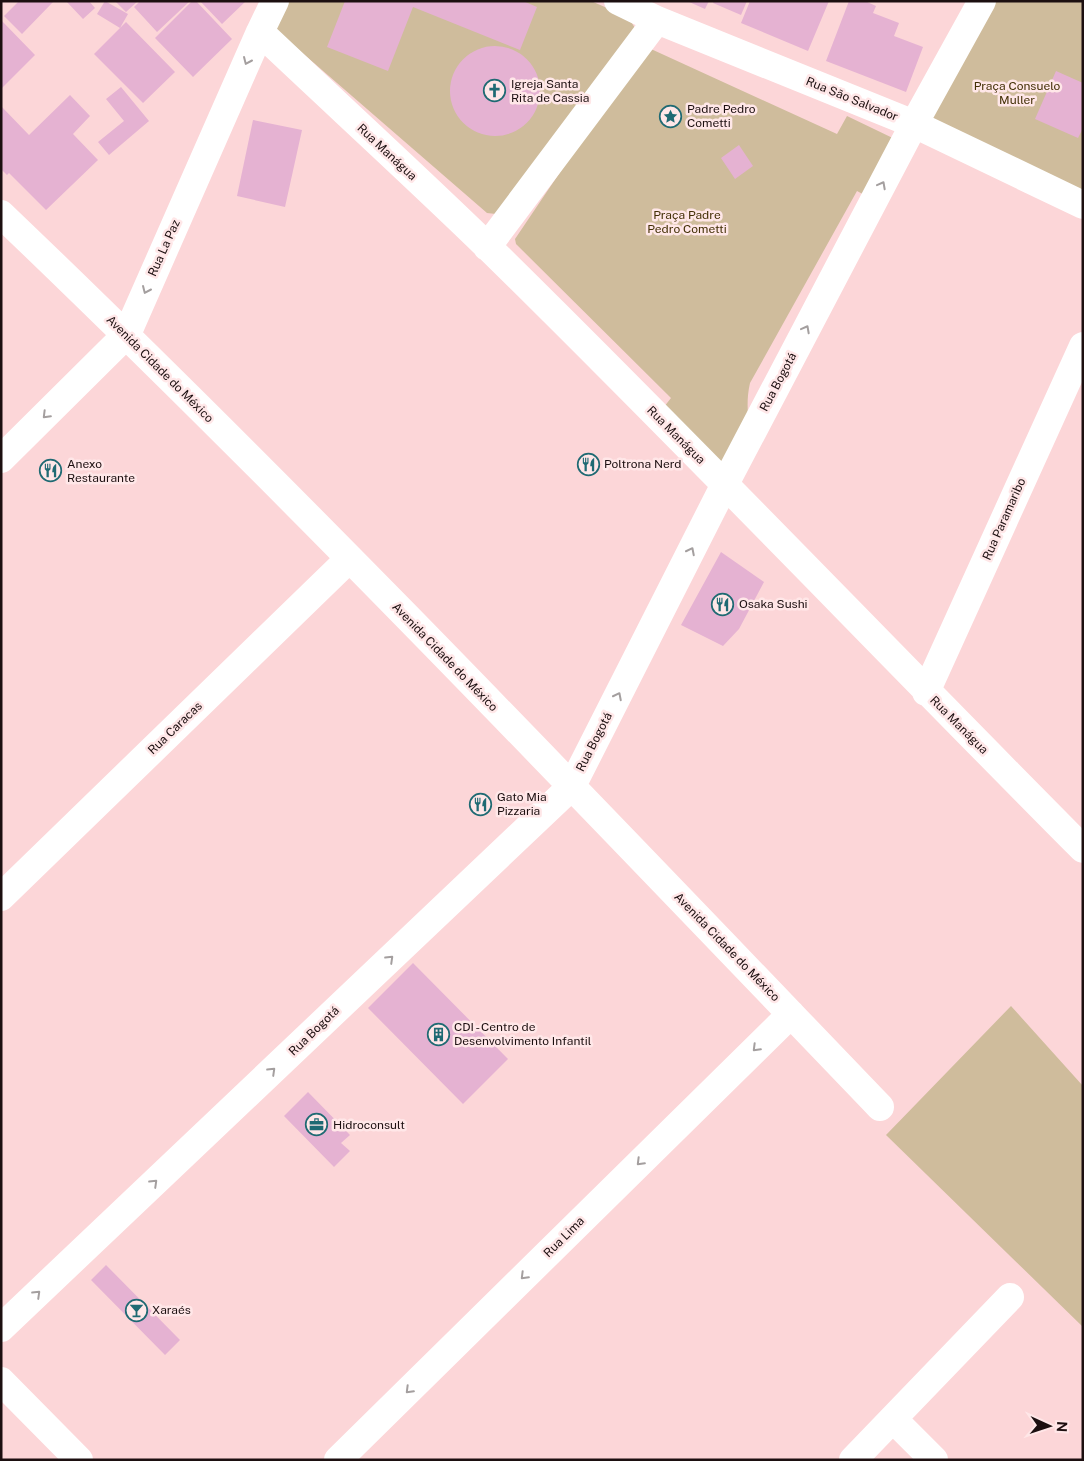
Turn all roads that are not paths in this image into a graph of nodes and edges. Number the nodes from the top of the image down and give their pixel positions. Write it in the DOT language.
graph roads {
  1 [pos="275,1"];
  2 [pos="618,1"];
  3 [pos="982,1"];
  4 [pos="657,20"];
  5 [pos="260,32"];
  6 [pos="914,124"];
  7 [pos="1083,205"];
  8 [pos="1,214"];
  9 [pos="487,247"];
  10 [pos="126,334"];
  11 [pos="1083,346"];
  12 [pos="1,459"];
  13 [pos="724,484"];
  14 [pos="350,560"];
  15 [pos="926,692"];
  16 [pos="572,786"];
  17 [pos="1083,848"];
  18 [pos="1,897"];
  19 [pos="791,1014"];
  20 [pos="880,1107"];
  21 [pos="1010,1297"];
  22 [pos="1,1328"];
  23 [pos="1,1381"];
  24 [pos="893,1419"];
  25 [pos="80,1460"];
  26 [pos="338,1460"];
  27 [pos="853,1460"];
  28 [pos="934,1460"];
  1 -- 5 [label="street, Rua La Paz"];
  2 -- 4 [label="street, Rua São Salvador"];
  3 -- 6 [label="street, Rua Bogotá"];
  4 -- 6 [label="street, Rua São Salvador"];
  4 -- 9 [label="street"];
  5 -- 9 [label="street, Rua Manágua"];
  5 -- 10 [label="street, Rua La Paz, one-way"];
  6 -- 7 [label="street, Rua São Salvador"];
  13 -- 6 [label="street, Rua Bogotá, one-way"];
  8 -- 10 [label="street, Avenida Cidade do México"];
  9 -- 13 [label="street, Rua Manágua"];
  10 -- 12 [label="street, Rua La Paz, one-way"];
  10 -- 14 [label="street, Avenida Cidade do México"];
  11 -- 15 [label="street, Rua Paramaribo"];
  13 -- 15 [label="street, Rua Manágua"];
  16 -- 13 [label="street, Rua Bogotá, one-way"];
  14 -- 16 [label="street, Avenida Cidade do México"];
  14 -- 18 [label="street, Rua Caracas"];
  15 -- 17 [label="street, Rua Manágua"];
  16 -- 19 [label="street, Avenida Cidade do México"];
  22 -- 16 [label="street, Rua Bogotá, one-way"];
  19 -- 20 [label="street, Avenida Cidade do México"];
  19 -- 26 [label="street, Rua Lima, one-way"];
  21 -- 24 [label="street"];
  23 -- 25 [label="street"];
  24 -- 27 [label="street"];
  24 -- 28 [label="street"];
}
